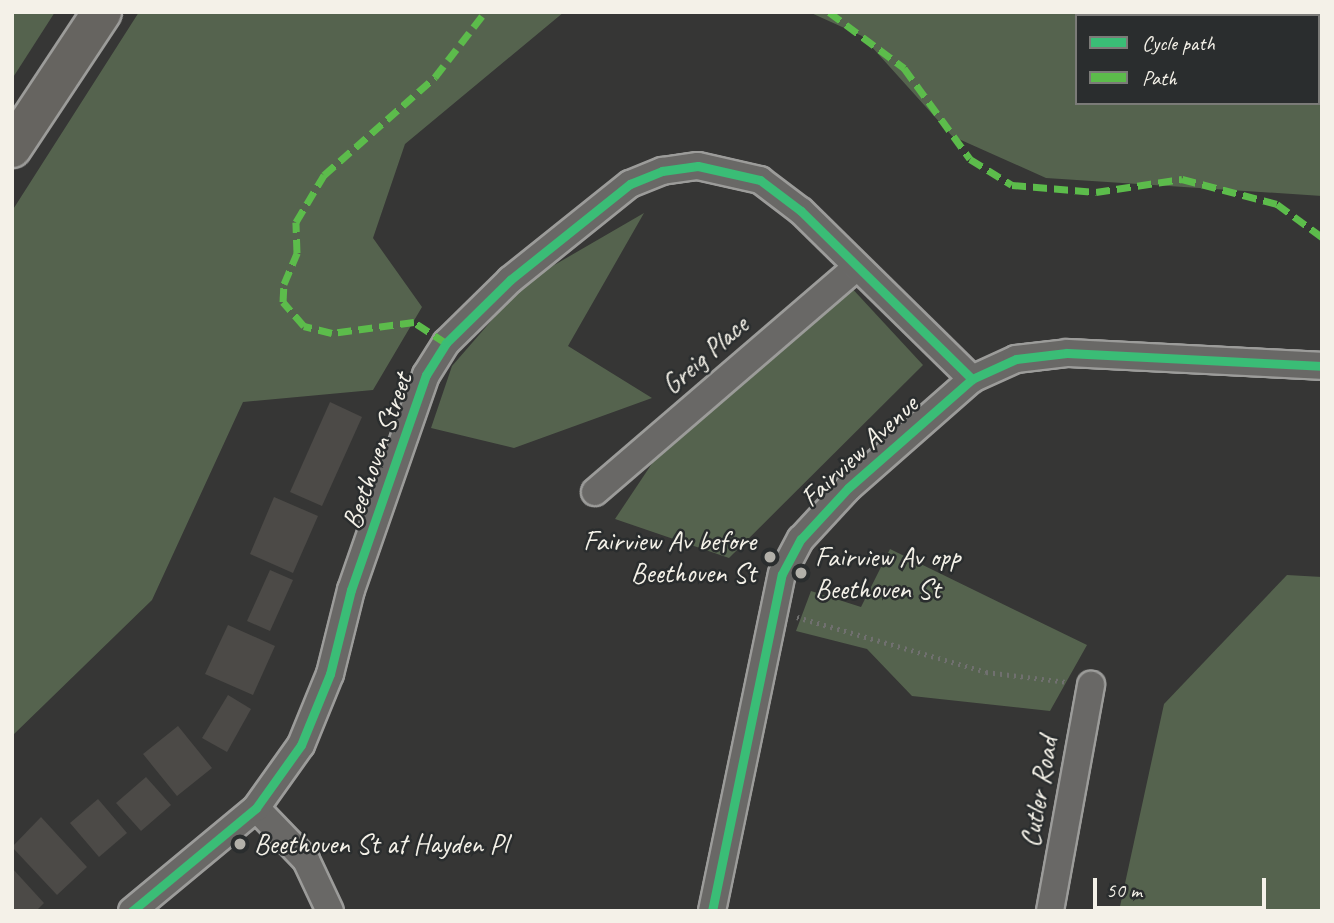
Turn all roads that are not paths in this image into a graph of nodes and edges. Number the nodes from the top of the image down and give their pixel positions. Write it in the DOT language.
graph roads {
  1 [pos="102,12"];
  2 [pos="12,148"];
  3 [pos="858,267"];
  4 [pos="1322,366"];
  5 [pos="972,379"];
  6 [pos="595,492"];
  7 [pos="1091,685"];
  8 [pos="256,808"];
  9 [pos="132,911"];
  10 [pos="330,911"];
  11 [pos="712,911"];
  12 [pos="1050,911"];
  1 -- 2 [label="highway"];
  3 -- 5 [label="street, Beethoven Street"];
  3 -- 6 [label="street, Greig Place"];
  3 -- 8 [label="street, Beethoven Street"];
  4 -- 5 [label="street, Fairview Avenue"];
  5 -- 11 [label="street, Fairview Avenue"];
  7 -- 12 [label="street, Cutler Road"];
  8 -- 9 [label="street, Beethoven Street"];
  8 -- 10 [label="street"];
}
